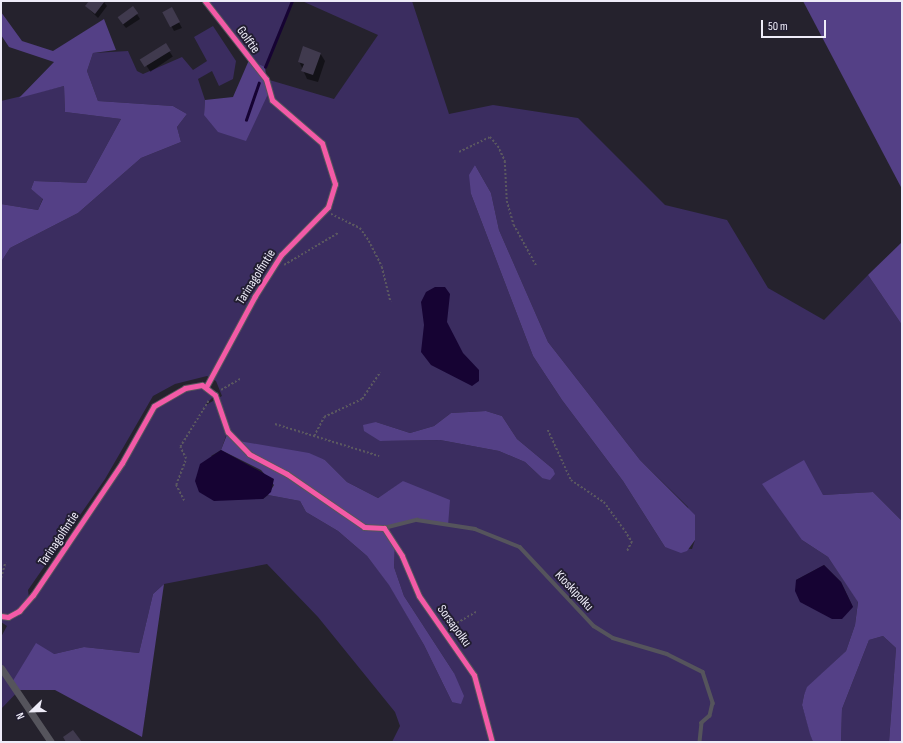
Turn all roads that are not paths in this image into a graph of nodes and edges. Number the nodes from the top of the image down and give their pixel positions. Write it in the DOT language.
graph roads {
  1 [pos="205,1"];
  2 [pos="268,94"];
  3 [pos="206,387"];
  4 [pos="384,528"];
  5 [pos="1,616"];
  6 [pos="1,668"];
  7 [pos="51,742"];
  8 [pos="492,742"];
  9 [pos="700,742"];
  1 -- 2 [label="street, Golftie"];
  2 -- 3 [label="street, Tarinagolfintie"];
  3 -- 4 [label="street"];
  3 -- 5 [label="street, Tarinagolfintie"];
  4 -- 8 [label="street, Sorsapolku"];
  4 -- 9 [label="lane, Kioskipolku"];
  6 -- 7 [label="street"];
}
